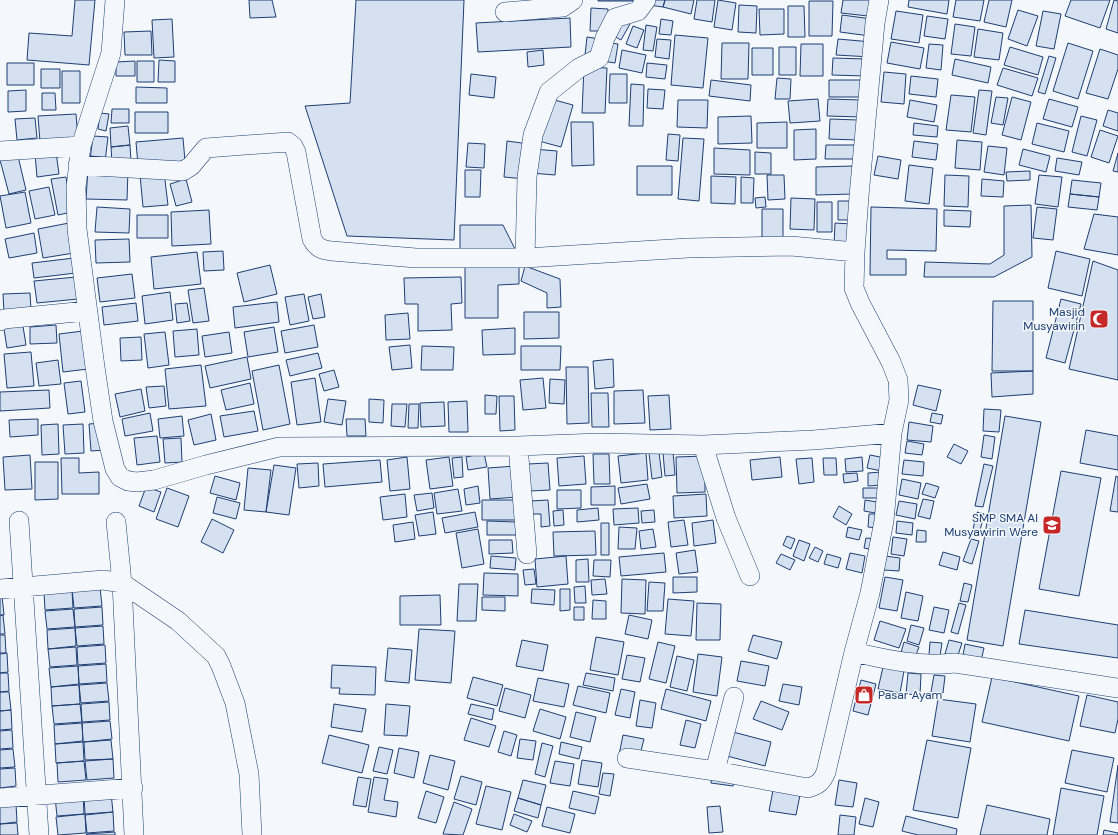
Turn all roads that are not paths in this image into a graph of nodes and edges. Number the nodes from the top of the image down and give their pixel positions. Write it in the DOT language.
graph roads {
  1 [pos="116,0"];
  2 [pos="573,0"];
  3 [pos="646,0"];
  4 [pos="879,0"];
  5 [pos="505,12"];
  6 [pos="81,146"];
  7 [pos="0,151"];
  8 [pos="78,166"];
  9 [pos="855,252"];
  10 [pos="525,258"];
  11 [pos="87,311"];
  12 [pos="0,321"];
  13 [pos="892,433"];
  14 [pos="703,445"];
  15 [pos="518,446"];
  16 [pos="19,521"];
  17 [pos="116,522"];
  18 [pos="527,554"];
  19 [pos="750,576"];
  20 [pos="122,583"];
  21 [pos="24,587"];
  22 [pos="0,589"];
  23 [pos="854,652"];
  24 [pos="1118,688"];
  25 [pos="734,697"];
  26 [pos="627,758"];
  27 [pos="715,771"];
  28 [pos="133,788"];
  29 [pos="36,797"];
  30 [pos="0,798"];
  31 [pos="39,835"];
  32 [pos="134,835"];
  33 [pos="252,835"];
  1 -- 6 [label="street"];
  2 -- 5 [label="street"];
  3 -- 10 [label="street"];
  4 -- 9 [label="street"];
  6 -- 7 [label="street"];
  6 -- 8 [label="street"];
  8 -- 10 [label="street"];
  8 -- 11 [label="street"];
  9 -- 10 [label="street"];
  9 -- 13 [label="street"];
  11 -- 12 [label="street"];
  11 -- 15 [label="street"];
  13 -- 14 [label="street"];
  13 -- 23 [label="street"];
  14 -- 15 [label="street"];
  14 -- 19 [label="street"];
  15 -- 18 [label="street"];
  16 -- 21 [label="street"];
  17 -- 20 [label="street"];
  20 -- 21 [label="street"];
  20 -- 28 [label="street"];
  20 -- 33 [label="street"];
  21 -- 22 [label="street"];
  21 -- 29 [label="street"];
  23 -- 24 [label="street"];
  23 -- 27 [label="street"];
  25 -- 27 [label="street"];
  26 -- 27 [label="street"];
  28 -- 29 [label="street"];
  28 -- 32 [label="street"];
  29 -- 30 [label="street"];
  29 -- 31 [label="street"];
}
